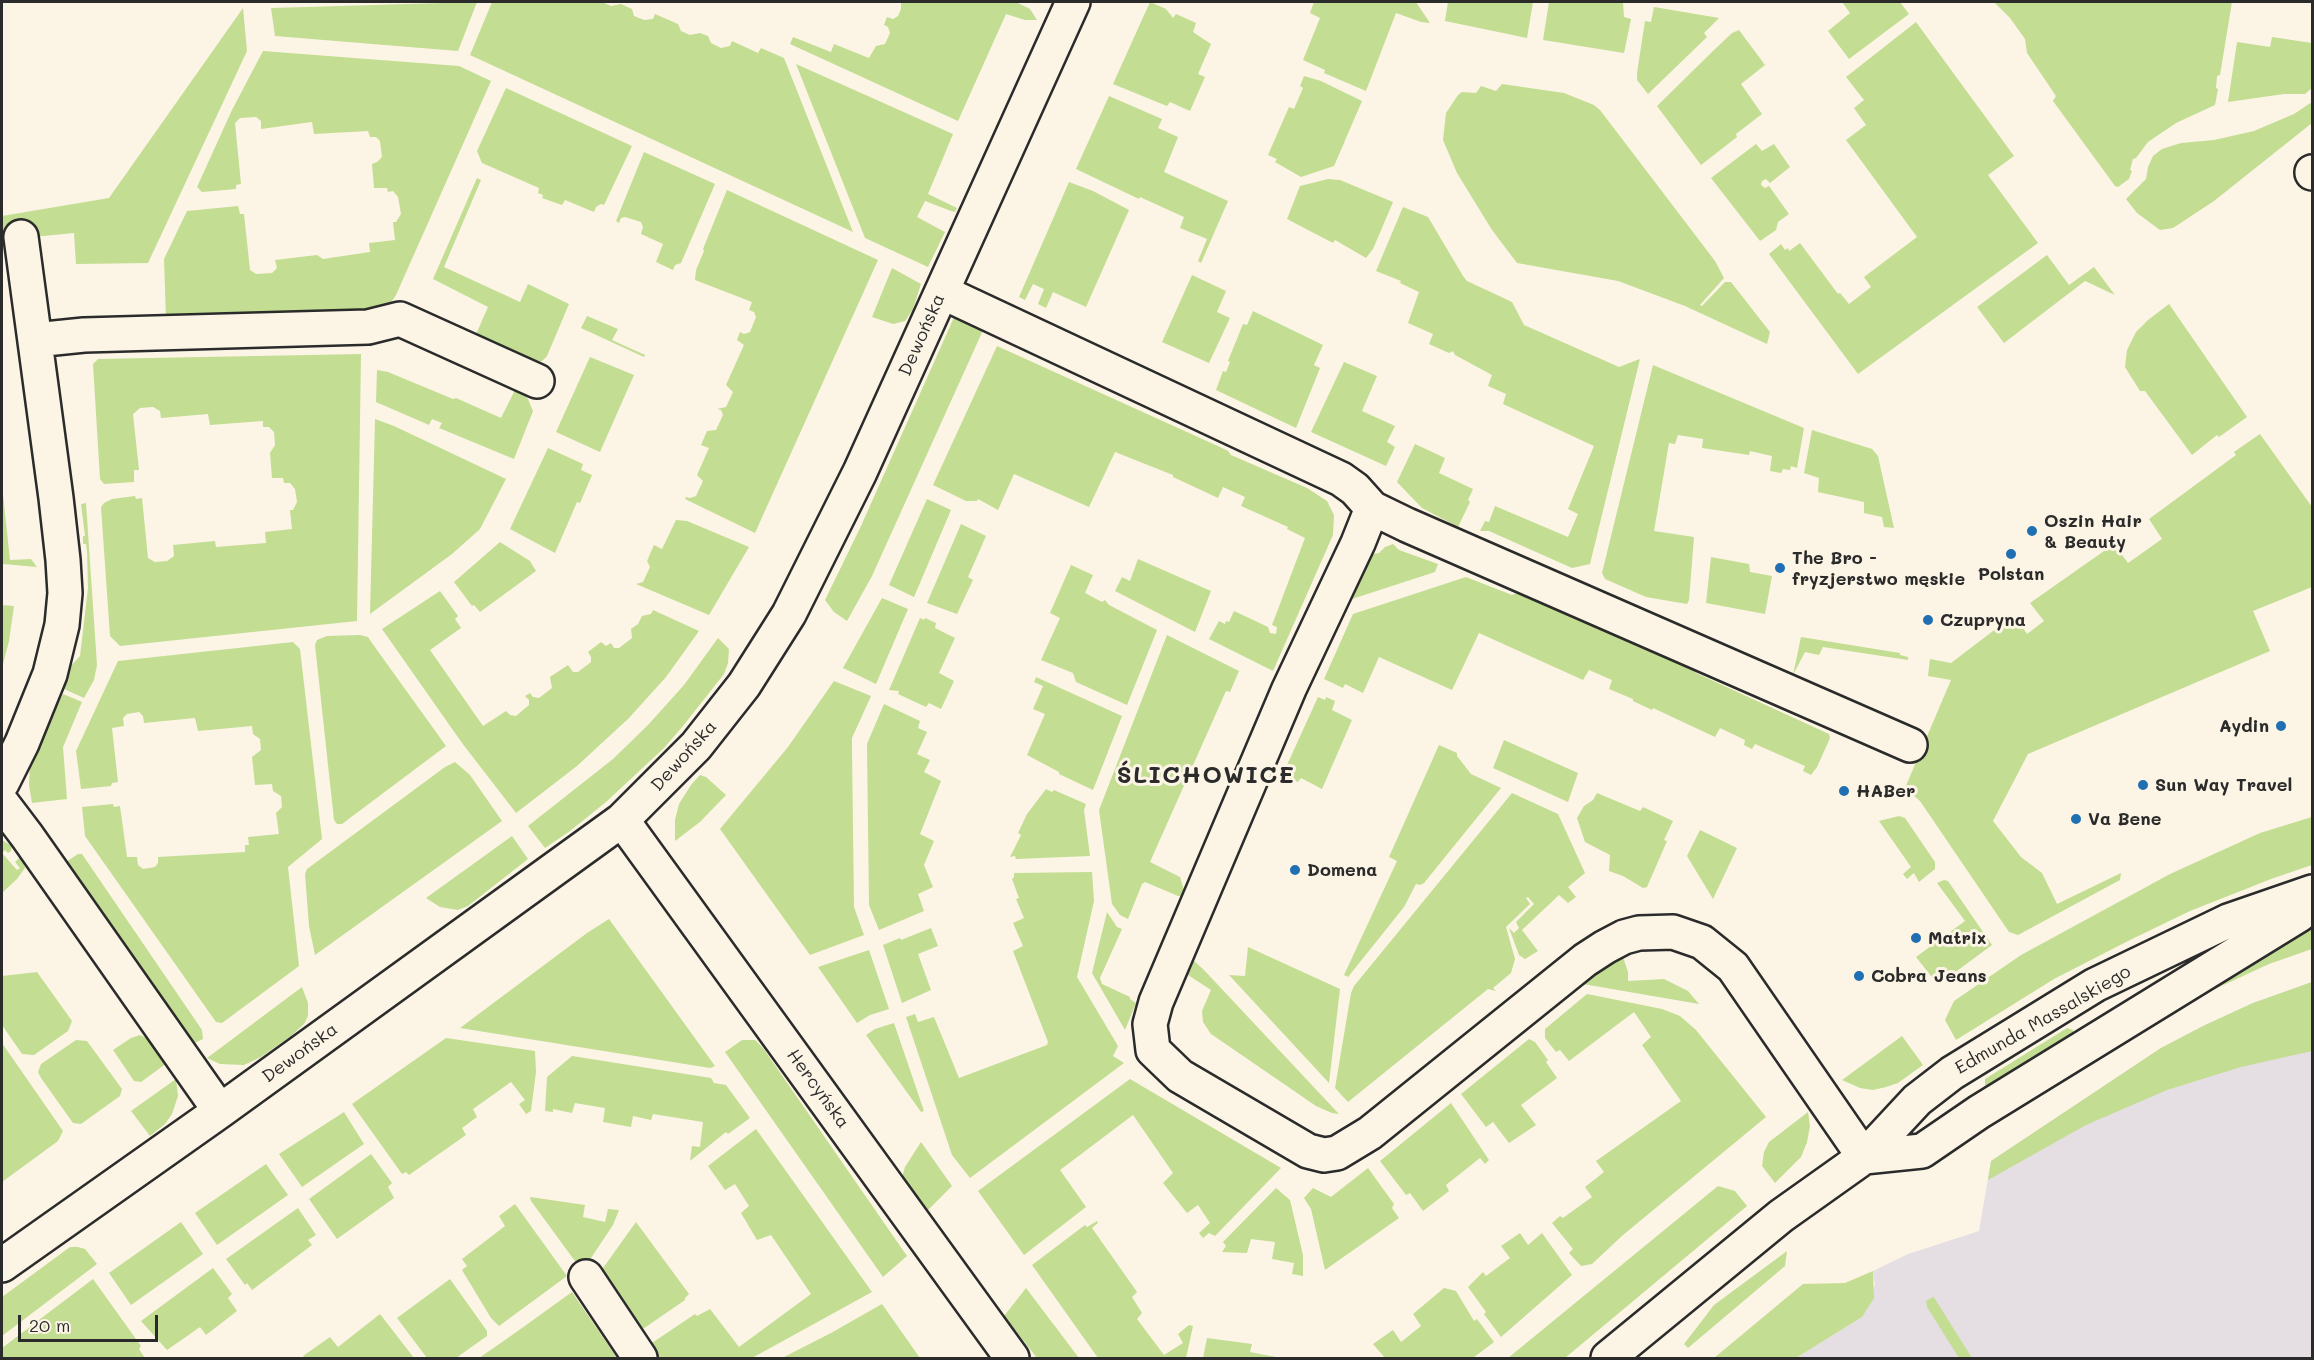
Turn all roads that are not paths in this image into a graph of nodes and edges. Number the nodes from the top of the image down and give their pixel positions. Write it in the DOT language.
graph roads {
  1 [pos="1073,2"];
  2 [pos="21,237"];
  3 [pos="942,292"];
  4 [pos="35,340"];
  5 [pos="537,381"];
  6 [pos="1372,508"];
  7 [pos="1910,745"];
  8 [pos="2,783"];
  9 [pos="2,803"];
  10 [pos="622,820"];
  11 [pos="2313,892"];
  12 [pos="2313,904"];
  13 [pos="220,1111"];
  14 [pos="1864,1157"];
  15 [pos="2,1265"];
  16 [pos="586,1277"];
  17 [pos="640,1359"];
  18 [pos="1012,1359"];
  19 [pos="1608,1359"];
  1 -- 3 [label="street, Dewońska"];
  2 -- 4 [label="street"];
  3 -- 6 [label="street"];
  3 -- 10 [label="street, Dewońska"];
  4 -- 5 [label="street"];
  4 -- 8 [label="street"];
  6 -- 7 [label="street"];
  6 -- 14 [label="street"];
  9 -- 13 [label="street"];
  10 -- 13 [label="street, Dewońska"];
  10 -- 18 [label="street, Hercyńska"];
  11 -- 14 [label="street, Edmunda Massalskiego"];
  12 -- 14 [label="street, Edmunda Massalskiego"];
  13 -- 15 [label="street, Dewońska"];
  14 -- 19 [label="street, Edmunda Massalskiego"];
  16 -- 17 [label="street"];
}
